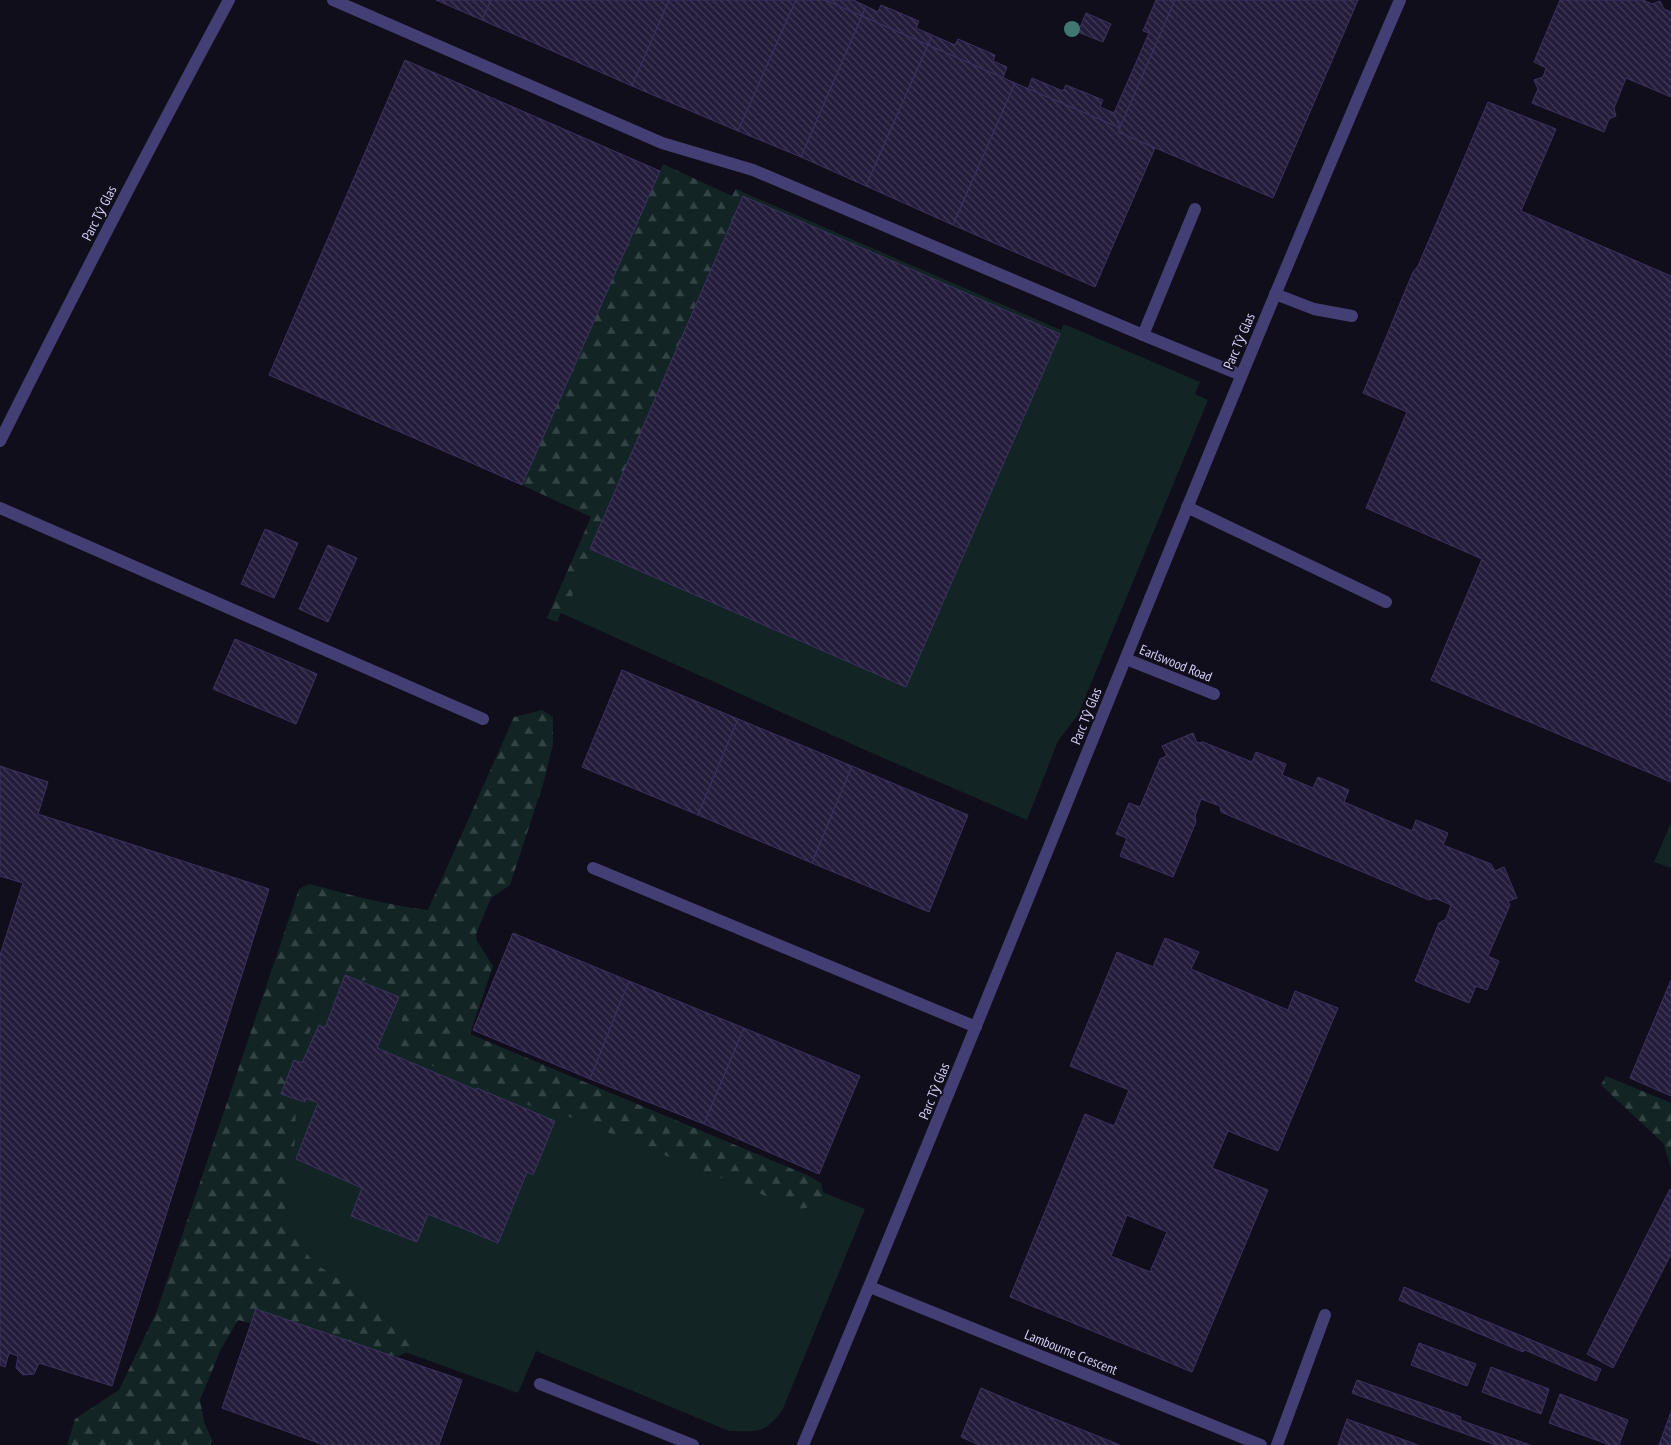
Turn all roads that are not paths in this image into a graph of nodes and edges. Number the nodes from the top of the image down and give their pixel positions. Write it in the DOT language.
graph roads {
  1 [pos="229,0"];
  2 [pos="333,0"];
  3 [pos="1400,0"];
  4 [pos="1195,209"];
  5 [pos="1275,294"];
  6 [pos="1352,316"];
  7 [pos="1143,335"];
  8 [pos="1241,375"];
  9 [pos="0,441"];
  10 [pos="1187,507"];
  11 [pos="0,508"];
  12 [pos="1386,602"];
  13 [pos="1126,659"];
  14 [pos="1214,694"];
  15 [pos="483,718"];
  16 [pos="593,868"];
  17 [pos="976,1027"];
  18 [pos="870,1287"];
  19 [pos="1326,1315"];
  20 [pos="540,1384"];
  21 [pos="693,1445"];
  22 [pos="803,1445"];
  23 [pos="1261,1445"];
  24 [pos="1278,1445"];
  1 -- 9 [label="street, Parc Tŷ Glas"];
  2 -- 7 [label="street"];
  3 -- 5 [label="street, Parc Tŷ Glas"];
  4 -- 7 [label="street"];
  5 -- 6 [label="street"];
  5 -- 8 [label="street, Parc Tŷ Glas"];
  7 -- 8 [label="street"];
  8 -- 10 [label="street, Parc Tŷ Glas"];
  10 -- 12 [label="street"];
  10 -- 13 [label="street, Parc Tŷ Glas"];
  11 -- 15 [label="street"];
  13 -- 14 [label="street, Earlswood Road"];
  13 -- 17 [label="street, Parc Tŷ Glas"];
  16 -- 17 [label="street"];
  17 -- 18 [label="street, Parc Tŷ Glas"];
  18 -- 22 [label="street, Parc Tŷ Glas"];
  18 -- 23 [label="street, Lambourne Crescent"];
  19 -- 24 [label="street"];
  20 -- 21 [label="street"];
}
